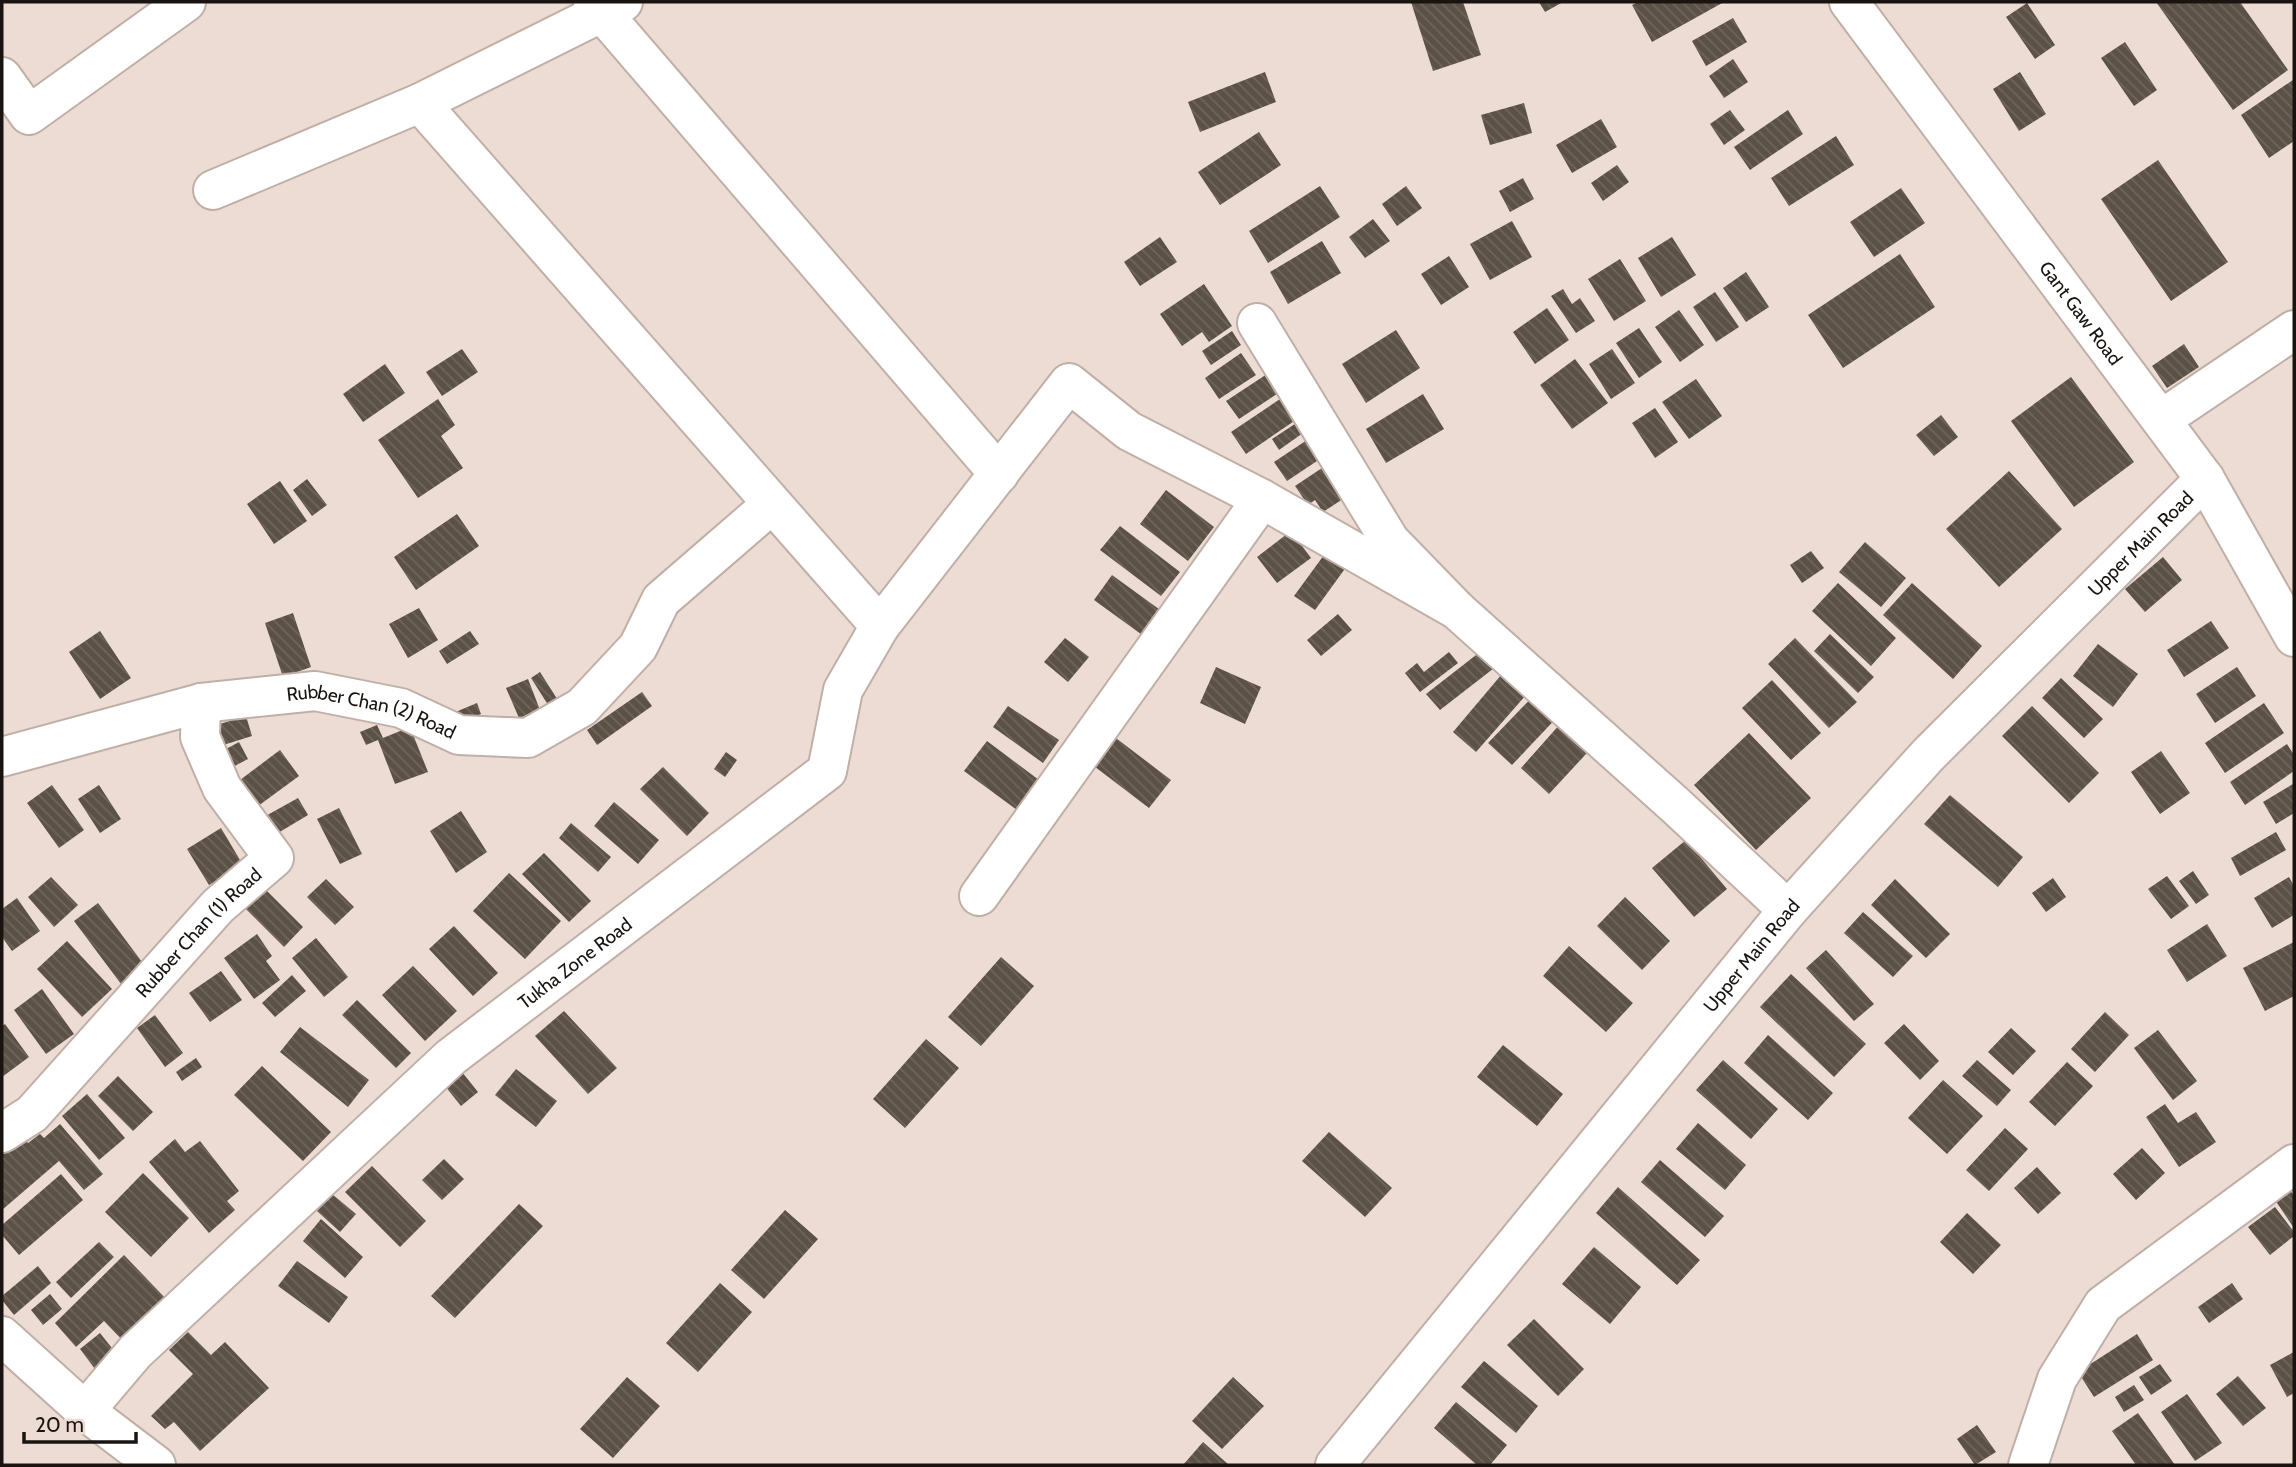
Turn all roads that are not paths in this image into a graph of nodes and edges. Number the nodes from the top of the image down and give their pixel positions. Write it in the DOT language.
graph roads {
  1 [pos="186,2"];
  2 [pos="1849,2"];
  3 [pos="606,5"];
  4 [pos="2,77"];
  5 [pos="420,103"];
  6 [pos="213,190"];
  7 [pos="1257,323"];
  8 [pos="2294,330"];
  9 [pos="2162,419"];
  10 [pos="999,474"];
  11 [pos="2205,480"];
  12 [pos="1262,499"];
  13 [pos="772,504"];
  14 [pos="2285,596"];
  15 [pos="1457,610"];
  16 [pos="880,626"];
  17 [pos="2294,637"];
  18 [pos="201,704"];
  19 [pos="2,757"];
  20 [pos="979,896"];
  21 [pos="1788,910"];
  22 [pos="2,1133"];
  23 [pos="2294,1164"];
  24 [pos="2,1336"];
  25 [pos="85,1411"];
  26 [pos="156,1465"];
  27 [pos="1335,1465"];
  28 [pos="2028,1465"];
  1 -- 4 [label="street"];
  2 -- 9 [label="street, Gant Gaw Road"];
  3 -- 5 [label="street"];
  3 -- 10 [label="street"];
  5 -- 6 [label="street"];
  5 -- 13 [label="street"];
  7 -- 15 [label="street"];
  8 -- 9 [label="street"];
  9 -- 11 [label="street, Gant Gaw Road"];
  10 -- 12 [label="street, Tukha Zone Road"];
  10 -- 16 [label="street, Tukha Zone Road"];
  11 -- 14 [label="street, Gant Gaw Road"];
  11 -- 21 [label="street, Upper Main Road"];
  12 -- 15 [label="street"];
  12 -- 20 [label="street"];
  13 -- 16 [label="street"];
  13 -- 18 [label="street, Rubber Chan (2) Road"];
  14 -- 17 [label="street, Gant Gaw Road"];
  15 -- 21 [label="street"];
  16 -- 25 [label="street, Tukha Zone Road"];
  18 -- 19 [label="street, Rubber Chan (2) Road"];
  18 -- 22 [label="street, Rubber Chan (1) Road"];
  21 -- 27 [label="street, Upper Main Road"];
  23 -- 28 [label="street"];
  24 -- 25 [label="street"];
  25 -- 26 [label="street"];
}
